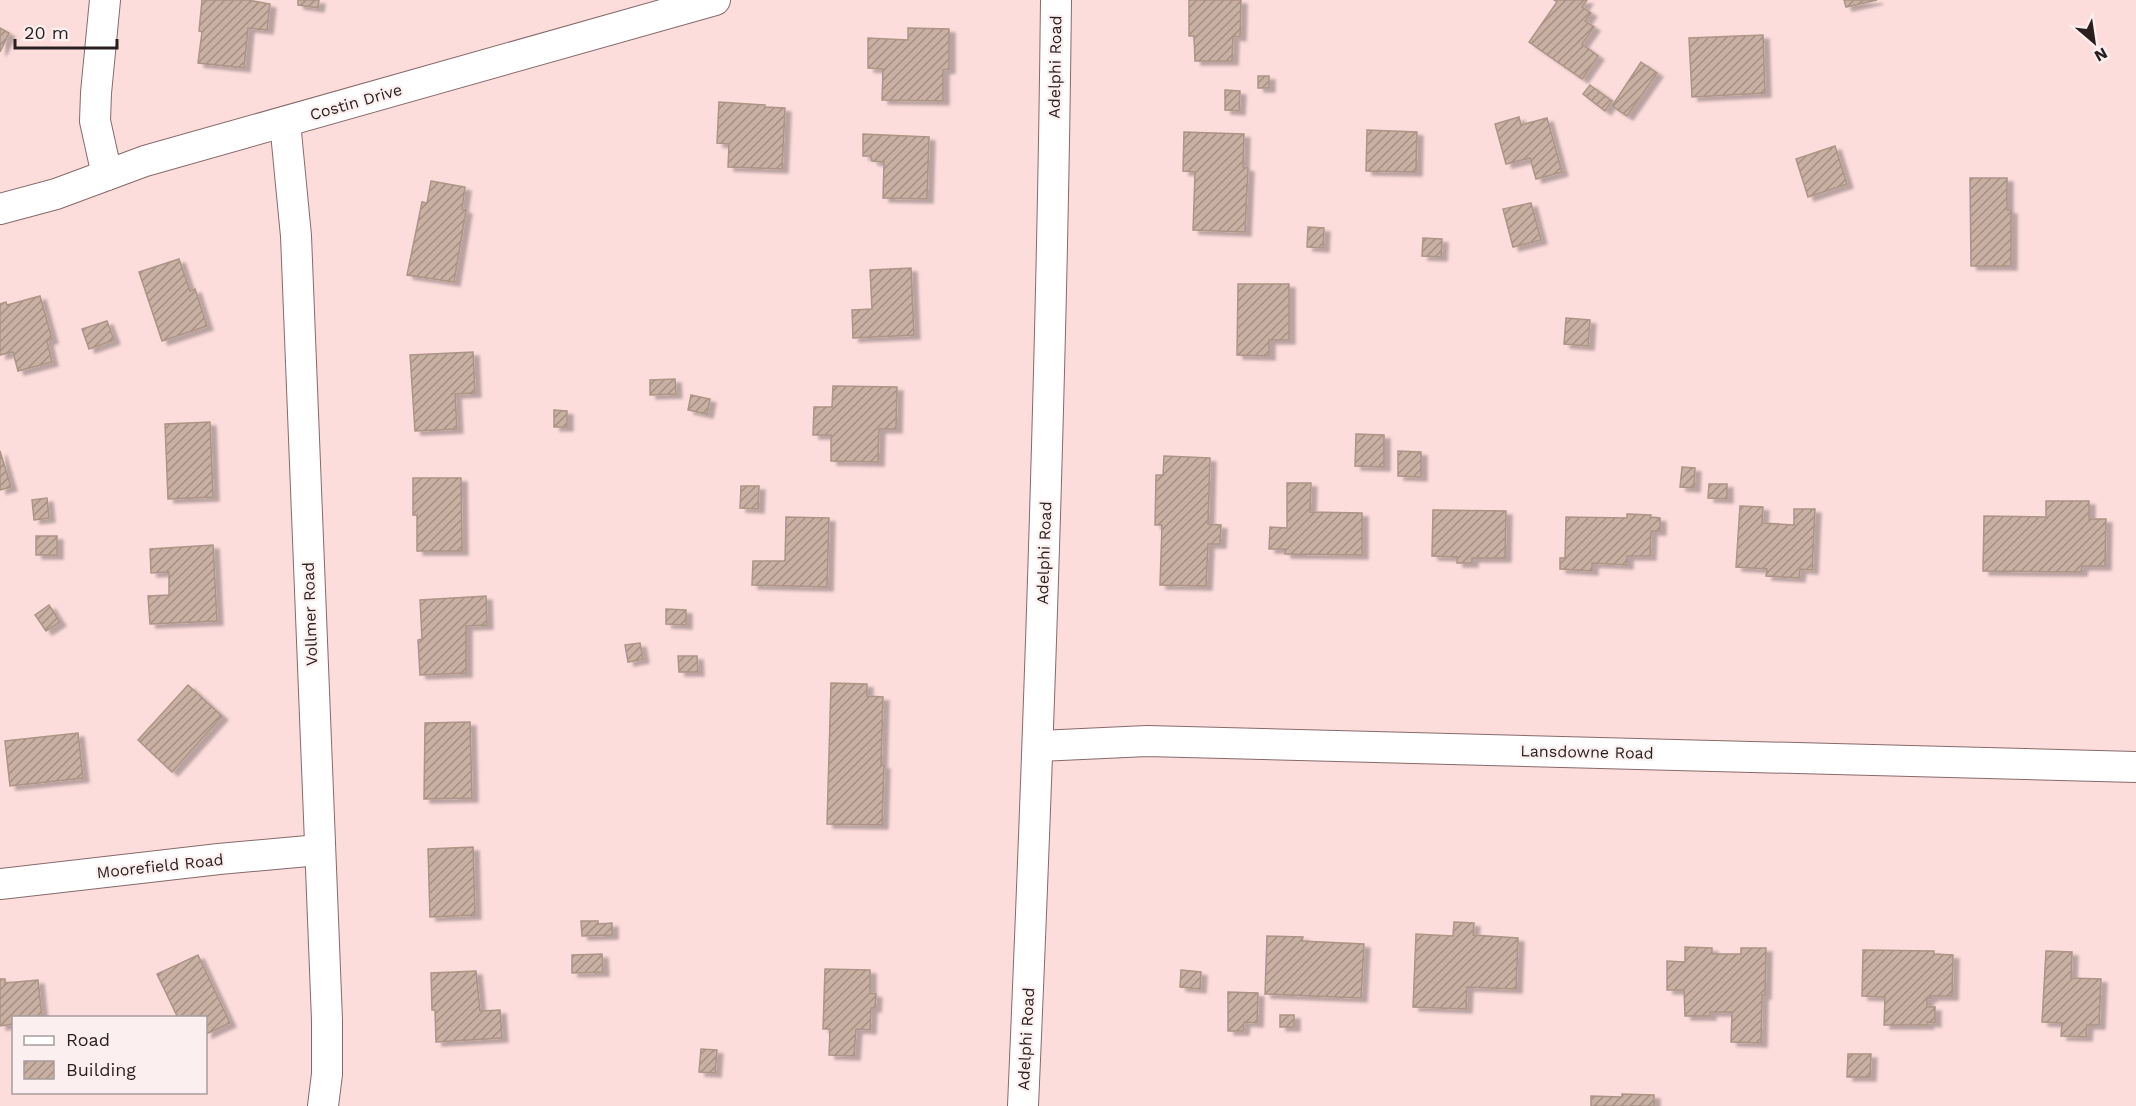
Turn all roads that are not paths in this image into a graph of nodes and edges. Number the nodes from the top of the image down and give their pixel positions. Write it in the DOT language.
graph roads {
  1 [pos="105,0"];
  2 [pos="715,0"];
  3 [pos="1056,0"];
  4 [pos="285,122"];
  5 [pos="107,175"];
  6 [pos="0,209"];
  7 [pos="1039,746"];
  8 [pos="2136,767"];
  9 [pos="319,850"];
  10 [pos="0,884"];
  11 [pos="323,1106"];
  12 [pos="1023,1106"];
  1 -- 5 [label="street"];
  2 -- 4 [label="street, Costin Drive"];
  3 -- 7 [label="street, Adelphi Road"];
  4 -- 5 [label="street, Costin Drive"];
  4 -- 9 [label="street, Vollmer Road"];
  5 -- 6 [label="street, Costin Drive"];
  7 -- 8 [label="street, Lansdowne Road"];
  7 -- 12 [label="street, Adelphi Road"];
  9 -- 10 [label="street, Moorefield Road"];
  9 -- 11 [label="street, Vollmer Road"];
}
